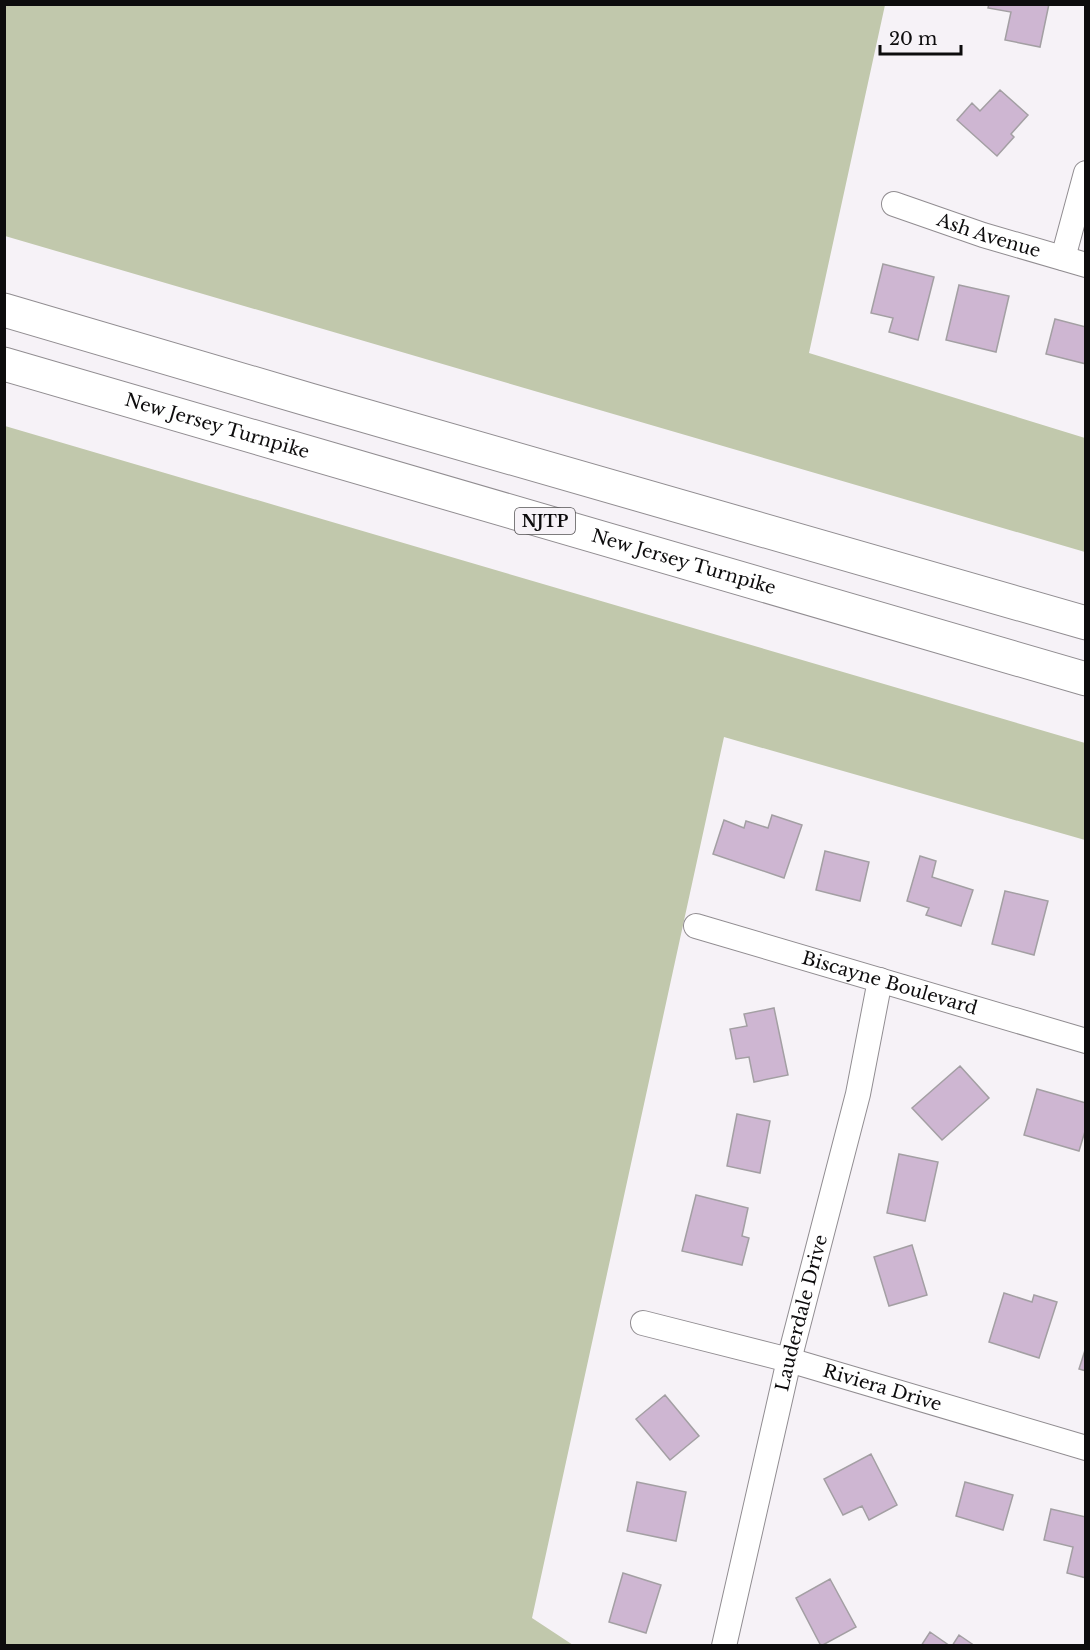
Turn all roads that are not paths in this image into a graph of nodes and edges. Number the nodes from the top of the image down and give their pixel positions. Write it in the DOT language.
graph roads {
  1 [pos="1086,173"];
  2 [pos="894,204"];
  3 [pos="1074,262"];
  4 [pos="4,309"];
  5 [pos="4,364"];
  6 [pos="1086,623"];
  7 [pos="1086,679"];
  8 [pos="696,926"];
  9 [pos="880,980"];
  10 [pos="1086,1041"];
  11 [pos="643,1323"];
  12 [pos="789,1360"];
  13 [pos="1086,1448"];
  14 [pos="724,1646"];
  1 -- 3 [label="street"];
  2 -- 3 [label="street, Ash Avenue"];
  4 -- 6 [label="highway"];
  5 -- 7 [label="highway, New Jersey Turnpike / NJTP"];
  8 -- 9 [label="street, Biscayne Boulevard"];
  9 -- 10 [label="street, Biscayne Boulevard"];
  9 -- 12 [label="street, Lauderdale Drive"];
  11 -- 12 [label="street, Riviera Drive"];
  12 -- 13 [label="street, Riviera Drive"];
  12 -- 14 [label="street, Lauderdale Drive"];
}
